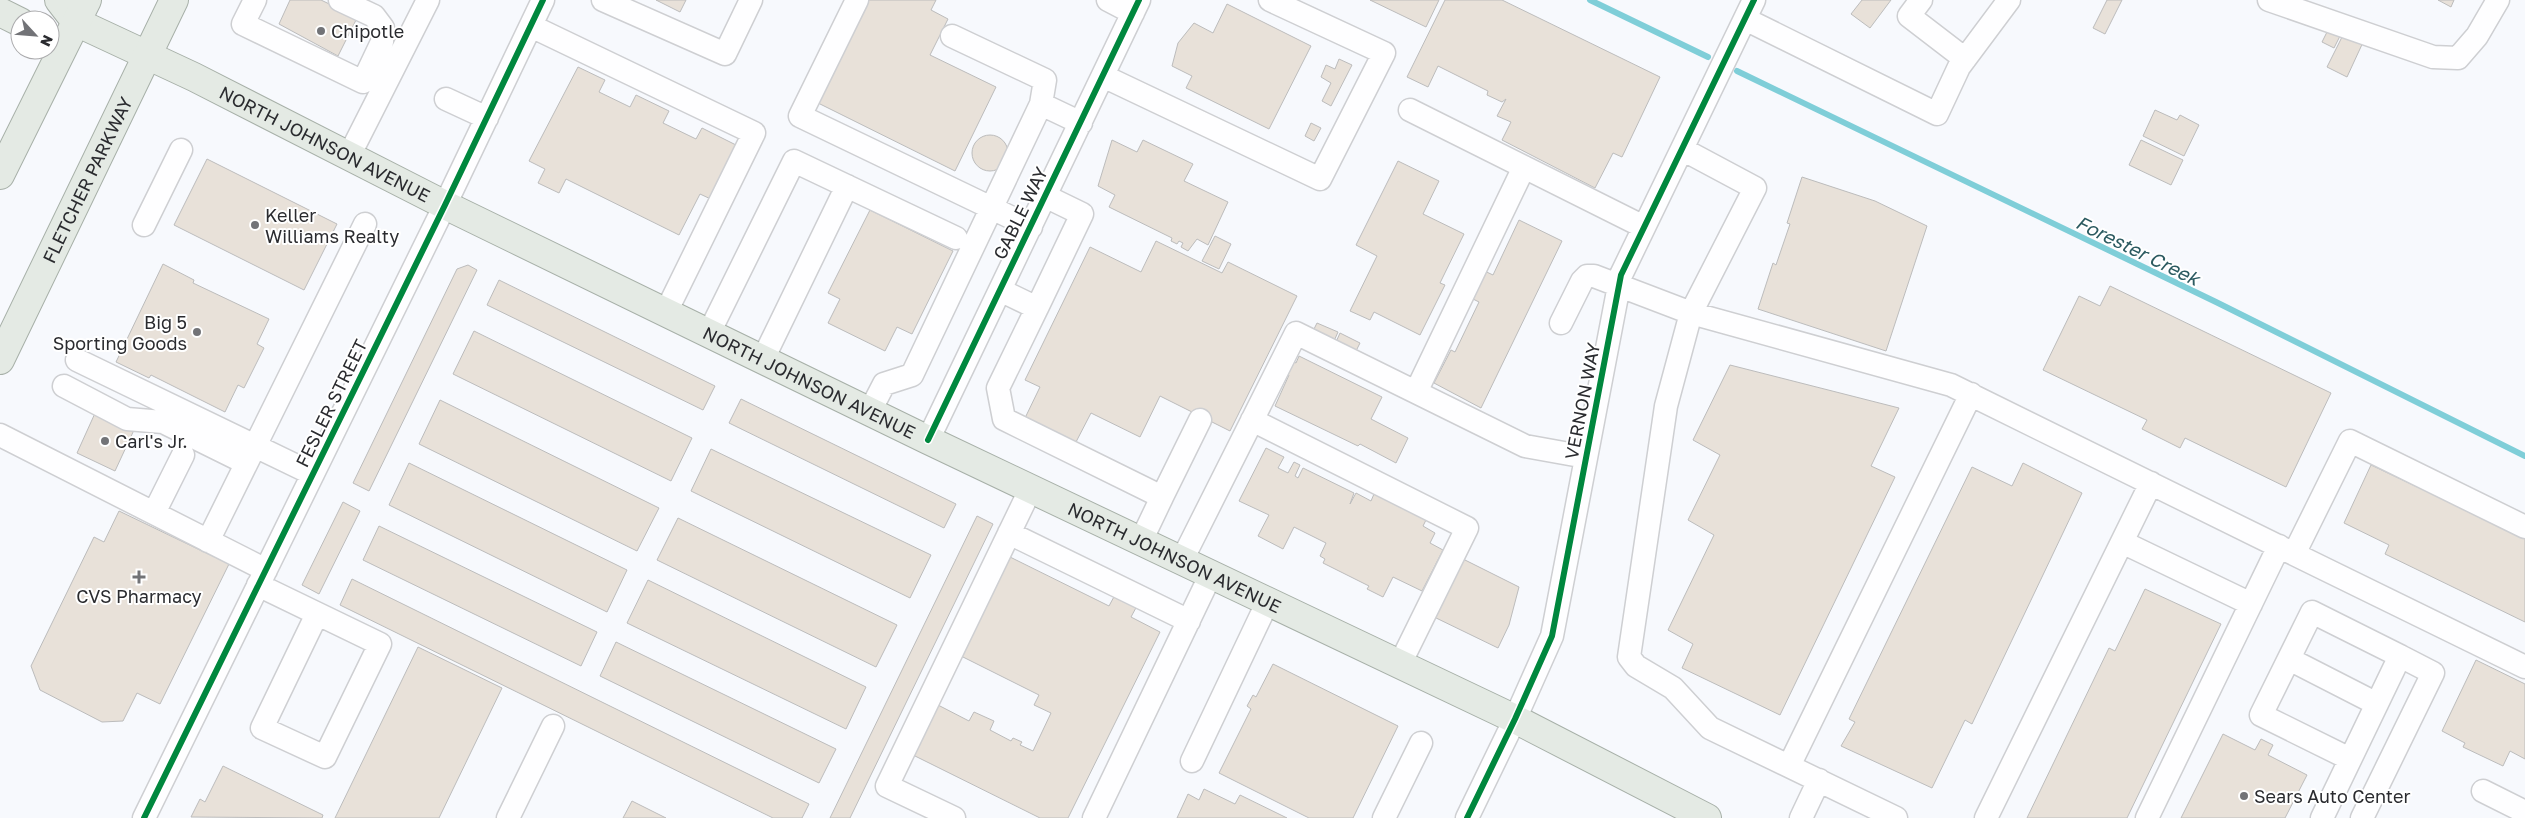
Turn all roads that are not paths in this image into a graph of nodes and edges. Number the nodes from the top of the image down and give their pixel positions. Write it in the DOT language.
graph roads {
  1 [pos="59,0"];
  2 [pos="174,0"];
  3 [pos="254,0"];
  4 [pos="340,0"];
  5 [pos="428,0"];
  6 [pos="543,0"];
  7 [pos="603,0"];
  8 [pos="751,0"];
  9 [pos="857,0"];
  10 [pos="1108,0"];
  11 [pos="1270,0"];
  12 [pos="1921,0"];
  13 [pos="2009,0"];
  14 [pos="2269,0"];
  15 [pos="2498,0"];
  16 [pos="1136,6"];
  17 [pos="1747,6"];
  18 [pos="71,16"];
  19 [pos="530,26"];
  20 [pos="952,36"];
  21 [pos="148,54"];
  22 [pos="1965,60"];
  23 [pos="1103,76"];
  24 [pos="446,99"];
  25 [pos="1042,104"];
  26 [pos="1410,110"];
  27 [pos="487,118"];
  28 [pos="1080,123"];
  29 [pos="1682,149"];
  30 [pos="181,150"];
  31 [pos="349,156"];
  32 [pos="1524,167"];
  33 [pos="0,175"];
  34 [pos="848,186"];
  35 [pos="1045,196"];
  36 [pos="445,204"];
  37 [pos="992,208"];
  38 [pos="365,224"];
  39 [pos="144,225"];
  40 [pos="1031,226"];
  41 [pos="1644,227"];
  42 [pos="956,238"];
  43 [pos="1619,285"];
  44 [pos="1000,290"];
  45 [pos="1037,308"];
  46 [pos="666,312"];
  47 [pos="1691,313"];
  48 [pos="1561,323"];
  49 [pos="709,333"];
  50 [pos="763,359"];
  51 [pos="0,360"];
  52 [pos="77,360"];
  53 [pos="64,386"];
  54 [pos="1416,392"];
  55 [pos="1971,394"];
  56 [pos="870,411"];
  57 [pos="1200,420"];
  58 [pos="1252,420"];
  59 [pos="0,435"];
  60 [pos="928,440"];
  61 [pos="183,454"];
  62 [pos="250,455"];
  63 [pos="1586,457"];
  64 [pos="313,474"];
  65 [pos="2151,483"];
  66 [pos="1031,488"];
  67 [pos="1162,497"];
  68 [pos="154,513"];
  69 [pos="2525,527"];
  70 [pos="1010,533"];
  71 [pos="208,541"];
  72 [pos="1141,541"];
  73 [pos="2122,542"];
  74 [pos="2287,550"];
  75 [pos="1182,560"];
  76 [pos="1211,574"];
  77 [pos="262,578"];
  78 [pos="1268,601"];
  79 [pos="2251,604"];
  80 [pos="317,614"];
  81 [pos="1189,621"];
  82 [pos="2400,656"];
  83 [pos="2289,659"];
  84 [pos="1400,664"];
  85 [pos="2525,667"];
  86 [pos="2377,704"];
  87 [pos="1515,719"];
  88 [pos="553,726"];
  89 [pos="2364,732"];
  90 [pos="1421,743"];
  91 [pos="2397,747"];
  92 [pos="2350,759"];
  93 [pos="1192,762"];
  94 [pos="1790,766"];
  95 [pos="1819,780"];
  96 [pos="2483,791"];
  97 [pos="2525,812"];
  98 [pos="144,818"];
  99 [pos="508,818"];
  100 [pos="954,818"];
  101 [pos="1094,818"];
  102 [pos="1384,818"];
  103 [pos="1467,818"];
  104 [pos="1707,818"];
  105 [pos="1800,818"];
  106 [pos="1896,818"];
  107 [pos="1986,818"];
  108 [pos="2147,818"];
  109 [pos="2322,818"];
  110 [pos="2362,818"];
  1 -- 18 [label="main road, NORTH JOHNSON AVENUE"];
  2 -- 21 [label="main road, FLETCHER PARKWAY"];
  3 -- 4 [label="street"];
  5 -- 31 [label="street"];
  6 -- 19 [label="street, FESLER STREET"];
  7 -- 8 [label="street"];
  9 -- 37 [label="street"];
  10 -- 16 [label="street"];
  11 -- 23 [label="street"];
  12 -- 22 [label="street"];
  13 -- 22 [label="street"];
  14 -- 15 [label="street"];
  16 -- 23 [label="street, GABLE WAY"];
  17 -- 22 [label="street"];
  17 -- 29 [label="street, VERNON WAY"];
  18 -- 21 [label="main road, NORTH JOHNSON AVENUE"];
  18 -- 33 [label="main road"];
  19 -- 27 [label="street, FESLER STREET"];
  19 -- 46 [label="street"];
  20 -- 25 [label="street"];
  21 -- 31 [label="main road, NORTH JOHNSON AVENUE"];
  21 -- 51 [label="main road, FLETCHER PARKWAY"];
  23 -- 28 [label="street, GABLE WAY"];
  24 -- 27 [label="street"];
  25 -- 28 [label="street"];
  25 -- 37 [label="street"];
  26 -- 32 [label="street"];
  27 -- 36 [label="street, FESLER STREET"];
  28 -- 35 [label="street, GABLE WAY"];
  29 -- 41 [label="street, VERNON WAY"];
  29 -- 47 [label="street"];
  30 -- 39 [label="street"];
  31 -- 36 [label="main road, NORTH JOHNSON AVENUE"];
  32 -- 41 [label="street"];
  32 -- 54 [label="street"];
  34 -- 42 [label="street"];
  34 -- 49 [label="street"];
  34 -- 50 [label="street"];
  35 -- 40 [label="street, GABLE WAY"];
  35 -- 45 [label="street"];
  36 -- 46 [label="main road, NORTH JOHNSON AVENUE"];
  36 -- 64 [label="street, FESLER STREET"];
  37 -- 40 [label="street"];
  37 -- 56 [label="street"];
  38 -- 62 [label="street"];
  40 -- 44 [label="street, GABLE WAY"];
  41 -- 43 [label="street, VERNON WAY"];
  43 -- 47 [label="street"];
  43 -- 48 [label="street"];
  43 -- 63 [label="street, VERNON WAY"];
  44 -- 45 [label="street"];
  44 -- 60 [label="street, GABLE WAY"];
  45 -- 67 [label="street"];
  46 -- 49 [label="main road, NORTH JOHNSON AVENUE"];
  47 -- 55 [label="street"];
  47 -- 94 [label="street"];
  49 -- 50 [label="main road, NORTH JOHNSON AVENUE"];
  50 -- 56 [label="main road, NORTH JOHNSON AVENUE"];
  52 -- 62 [label="street"];
  53 -- 62 [label="street"];
  54 -- 58 [label="street"];
  54 -- 63 [label="street"];
  55 -- 65 [label="street"];
  55 -- 94 [label="street"];
  56 -- 60 [label="main road, NORTH JOHNSON AVENUE"];
  57 -- 67 [label="street"];
  58 -- 75 [label="street"];
  58 -- 84 [label="street"];
  59 -- 68 [label="street"];
  60 -- 66 [label="main road, NORTH JOHNSON AVENUE"];
  61 -- 68 [label="street"];
  62 -- 64 [label="street"];
  62 -- 71 [label="street"];
  63 -- 87 [label="street, VERNON WAY"];
  64 -- 77 [label="street, FESLER STREET"];
  65 -- 73 [label="street"];
  65 -- 74 [label="street"];
  66 -- 70 [label="street"];
  66 -- 72 [label="main road, NORTH JOHNSON AVENUE"];
  67 -- 72 [label="street"];
  68 -- 71 [label="street"];
  69 -- 74 [label="street"];
  70 -- 81 [label="street"];
  70 -- 100 [label="street"];
  71 -- 77 [label="street"];
  72 -- 75 [label="main road, NORTH JOHNSON AVENUE"];
  73 -- 79 [label="street"];
  73 -- 107 [label="street"];
  74 -- 79 [label="street"];
  74 -- 85 [label="street"];
  75 -- 76 [label="main road, NORTH JOHNSON AVENUE"];
  76 -- 78 [label="main road, NORTH JOHNSON AVENUE"];
  76 -- 81 [label="street"];
  77 -- 80 [label="street"];
  77 -- 98 [label="street, FESLER STREET"];
  78 -- 84 [label="main road, NORTH JOHNSON AVENUE"];
  78 -- 93 [label="street"];
  79 -- 108 [label="street"];
  80 -- 80 [label="street"];
  81 -- 101 [label="street"];
  82 -- 83 [label="street"];
  82 -- 86 [label="street"];
  82 -- 91 [label="street"];
  83 -- 86 [label="street"];
  83 -- 92 [label="street"];
  84 -- 87 [label="main road, NORTH JOHNSON AVENUE"];
  86 -- 89 [label="street"];
  87 -- 103 [label="street, VERNON WAY"];
  87 -- 104 [label="main road, NORTH JOHNSON AVENUE"];
  88 -- 99 [label="street"];
  89 -- 91 [label="street"];
  89 -- 92 [label="street"];
  90 -- 102 [label="street"];
  91 -- 110 [label="street"];
  92 -- 109 [label="street"];
  94 -- 95 [label="street"];
  95 -- 105 [label="street"];
  95 -- 106 [label="street"];
  96 -- 97 [label="street"];
}
